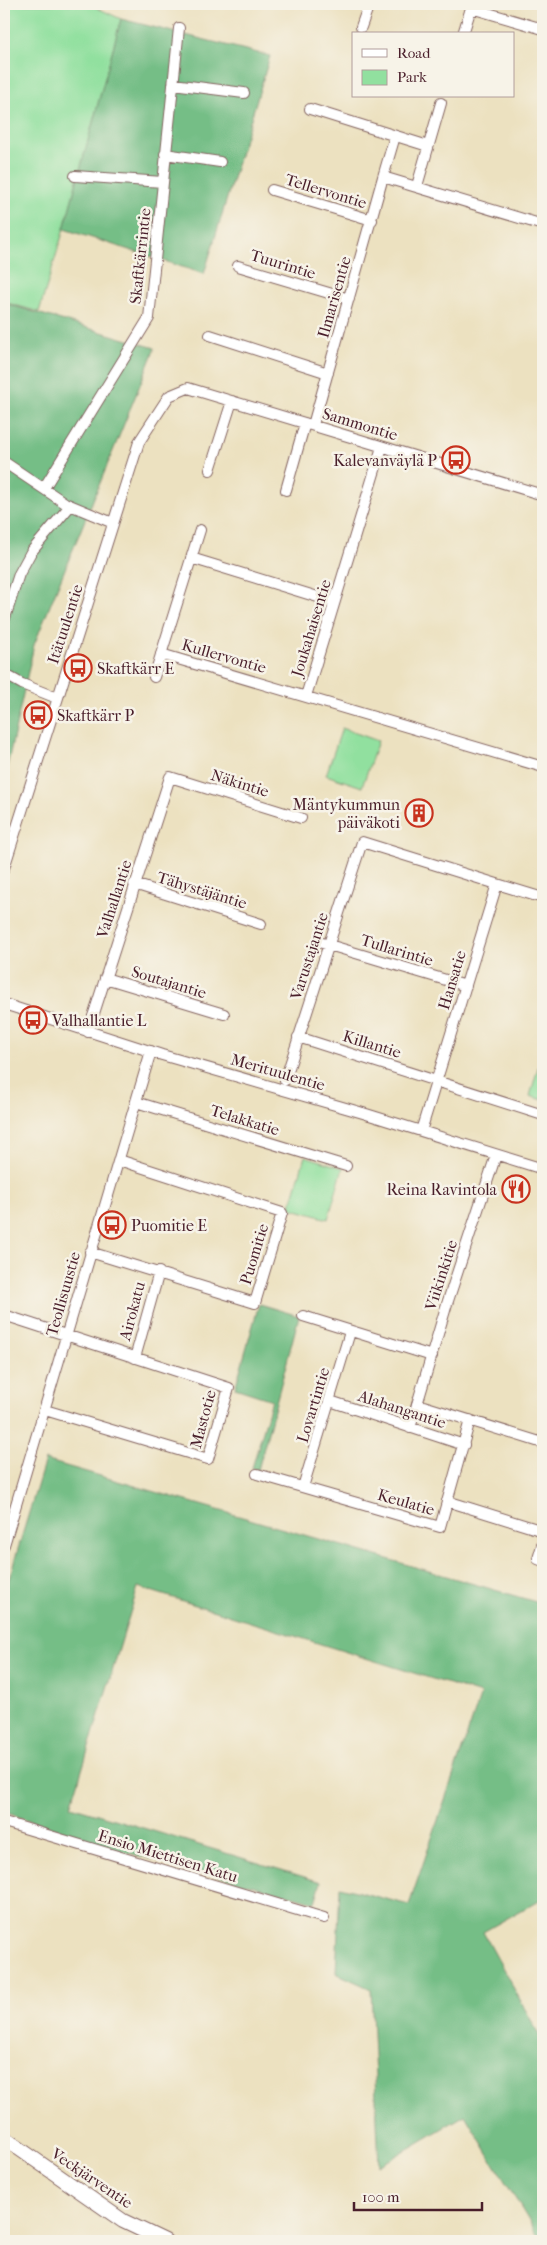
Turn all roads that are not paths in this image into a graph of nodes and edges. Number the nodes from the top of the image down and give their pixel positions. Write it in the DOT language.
graph roads {
  1 [pos="369,4"];
  2 [pos="471,6"];
  3 [pos="361,27"];
  4 [pos="179,28"];
  5 [pos="543,29"];
  6 [pos="464,32"];
  7 [pos="173,84"];
  8 [pos="244,93"];
  9 [pos="441,103"];
  10 [pos="310,109"];
  11 [pos="395,136"];
  12 [pos="428,146"];
  13 [pos="165,154"];
  14 [pos="220,162"];
  15 [pos="75,176"];
  16 [pos="383,177"];
  17 [pos="163,182"];
  18 [pos="417,186"];
  19 [pos="272,190"];
  20 [pos="372,220"];
  21 [pos="543,224"];
  22 [pos="238,266"];
  23 [pos="349,300"];
  24 [pos="210,335"];
  25 [pos="328,373"];
  26 [pos="169,396"];
  27 [pos="232,401"];
  28 [pos="309,424"];
  29 [pos="382,447"];
  30 [pos="4,462"];
  31 [pos="210,470"];
  32 [pos="44,488"];
  33 [pos="286,490"];
  34 [pos="543,495"];
  35 [pos="70,506"];
  36 [pos="113,522"];
  37 [pos="200,530"];
  38 [pos="191,558"];
  39 [pos="334,602"];
  40 [pos="4,621"];
  41 [pos="161,654"];
  42 [pos="4,674"];
  43 [pos="154,677"];
  44 [pos="306,696"];
  45 [pos="57,698"];
  46 [pos="543,767"];
  47 [pos="170,777"];
  48 [pos="301,818"];
  49 [pos="4,868"];
  50 [pos="134,884"];
  51 [pos="498,884"];
  52 [pos="543,898"];
  53 [pos="261,924"];
  54 [pos="324,943"];
  55 [pos="105,978"];
  56 [pos="466,986"];
  57 [pos="4,1004"];
  58 [pos="224,1014"];
  59 [pos="88,1032"];
  60 [pos="298,1037"];
  61 [pos="151,1051"];
  62 [pos="285,1080"];
  63 [pos="438,1080"];
  64 [pos="136,1102"];
  65 [pos="543,1115"];
  66 [pos="421,1131"];
  67 [pos="496,1155"];
  68 [pos="119,1160"];
  69 [pos="346,1166"];
  70 [pos="543,1169"];
  71 [pos="90,1252"];
  72 [pos="159,1272"];
  73 [pos="4,1315"];
  74 [pos="303,1316"];
  75 [pos="350,1332"];
  76 [pos="66,1336"];
  77 [pos="432,1356"];
  78 [pos="135,1358"];
  79 [pos="330,1401"];
  80 [pos="417,1404"];
  81 [pos="45,1410"];
  82 [pos="470,1420"];
  83 [pos="410,1428"];
  84 [pos="543,1443"];
  85 [pos="464,1445"];
  86 [pos="257,1474"];
  87 [pos="303,1488"];
  88 [pos="447,1502"];
  89 [pos="543,1532"];
  90 [pos="543,1542"];
  91 [pos="4,1545"];
  92 [pos="541,1560"];
  93 [pos="4,1822"];
  94 [pos="324,1918"];
  95 [pos="4,2138"];
  96 [pos="165,2241"];
  1 -- 3 [label="street"];
  2 -- 5 [label="street"];
  2 -- 6 [label="street"];
  4 -- 7 [label="street, Skaftkärrintie"];
  7 -- 8 [label="street"];
  7 -- 13 [label="street, Skaftkärrintie"];
  9 -- 12 [label="street"];
  10 -- 11 [label="street"];
  11 -- 12 [label="street"];
  11 -- 16 [label="street, Ilmarisentie"];
  12 -- 18 [label="street"];
  13 -- 14 [label="street"];
  13 -- 17 [label="street, Skaftkärrintie"];
  15 -- 17 [label="street"];
  16 -- 18 [label="street"];
  16 -- 20 [label="street, Ilmarisentie"];
  17 -- 32 [label="street, Skaftkärrintie"];
  18 -- 21 [label="street"];
  19 -- 20 [label="street, Tellervontie"];
  20 -- 23 [label="street, Ilmarisentie"];
  22 -- 23 [label="street, Tuurintie"];
  23 -- 25 [label="street, Ilmarisentie"];
  24 -- 25 [label="street"];
  25 -- 28 [label="street, Ilmarisentie"];
  26 -- 27 [label="street, Sammontie"];
  26 -- 36 [label="street, Itätuulentie"];
  27 -- 28 [label="street, Sammontie"];
  27 -- 31 [label="street"];
  28 -- 29 [label="street, Sammontie"];
  28 -- 33 [label="street, Ilmarisentie"];
  29 -- 34 [label="street, Sammontie"];
  29 -- 39 [label="street, Joukahaisentie"];
  30 -- 32 [label="street"];
  32 -- 35 [label="street"];
  35 -- 36 [label="street"];
  35 -- 40 [label="street"];
  36 -- 45 [label="street, Itätuulentie"];
  37 -- 38 [label="street, Kullervontie"];
  38 -- 39 [label="street"];
  38 -- 41 [label="street, Kullervontie"];
  39 -- 44 [label="street, Joukahaisentie"];
  41 -- 43 [label="street, Kullervontie"];
  41 -- 44 [label="street, Kullervontie"];
  42 -- 45 [label="street"];
  44 -- 46 [label="street, Joukahaisentie"];
  45 -- 49 [label="street, Itätuulentie"];
  47 -- 48 [label="street, Näkintie"];
  47 -- 50 [label="street, Valhallantie"];
  50 -- 53 [label="street, Tähystäjäntie"];
  50 -- 55 [label="street, Valhallantie"];
  51 -- 52 [label="street"];
  51 -- 54 [label="street, Varustajantie"];
  51 -- 56 [label="street, Hansatie"];
  54 -- 56 [label="street, Tullarintie"];
  54 -- 60 [label="street, Varustajantie"];
  55 -- 58 [label="street, Soutajantie"];
  55 -- 59 [label="street, Valhallantie"];
  56 -- 63 [label="street, Hansatie"];
  57 -- 59 [label="street, Merituulentie"];
  59 -- 61 [label="street, Merituulentie"];
  60 -- 62 [label="street, Varustajantie"];
  60 -- 63 [label="street, Killantie"];
  61 -- 64 [label="street, Teollisuustie"];
  61 -- 66 [label="street, Merituulentie"];
  63 -- 65 [label="street, Killantie"];
  63 -- 66 [label="street, Hansatie"];
  64 -- 68 [label="street, Teollisuustie"];
  64 -- 69 [label="street, Telakkatie"];
  66 -- 67 [label="street, Merituulentie"];
  67 -- 70 [label="street, Merituulentie"];
  67 -- 77 [label="street, Viikinkitie"];
  68 -- 71 [label="street, Teollisuustie"];
  68 -- 72 [label="street, Puomitie"];
  71 -- 72 [label="street, Puomitie"];
  71 -- 76 [label="street, Teollisuustie"];
  72 -- 78 [label="street, Airokatu"];
  73 -- 76 [label="street, Mastotie"];
  74 -- 75 [label="street"];
  75 -- 77 [label="street"];
  75 -- 79 [label="street, Lovartintie"];
  76 -- 78 [label="street, Mastotie"];
  76 -- 81 [label="street, Teollisuustie"];
  77 -- 80 [label="street, Viikinkitie"];
  78 -- 81 [label="street, Mastotie"];
  79 -- 83 [label="street, Alahangantie"];
  79 -- 87 [label="street, Lovartintie"];
  80 -- 82 [label="street"];
  80 -- 83 [label="street, Viikinkitie"];
  81 -- 91 [label="street, Teollisuustie"];
  82 -- 84 [label="street"];
  82 -- 85 [label="street, Keulatie"];
  83 -- 85 [label="street, Alahangantie"];
  85 -- 88 [label="street, Keulatie"];
  86 -- 87 [label="street, Keulatie"];
  87 -- 88 [label="street, Keulatie"];
  88 -- 89 [label="street"];
  90 -- 92 [label="street"];
  93 -- 94 [label="street, Ensio Miettisen Katu"];
  95 -- 96 [label="main road, Veckjärventie"];
}
